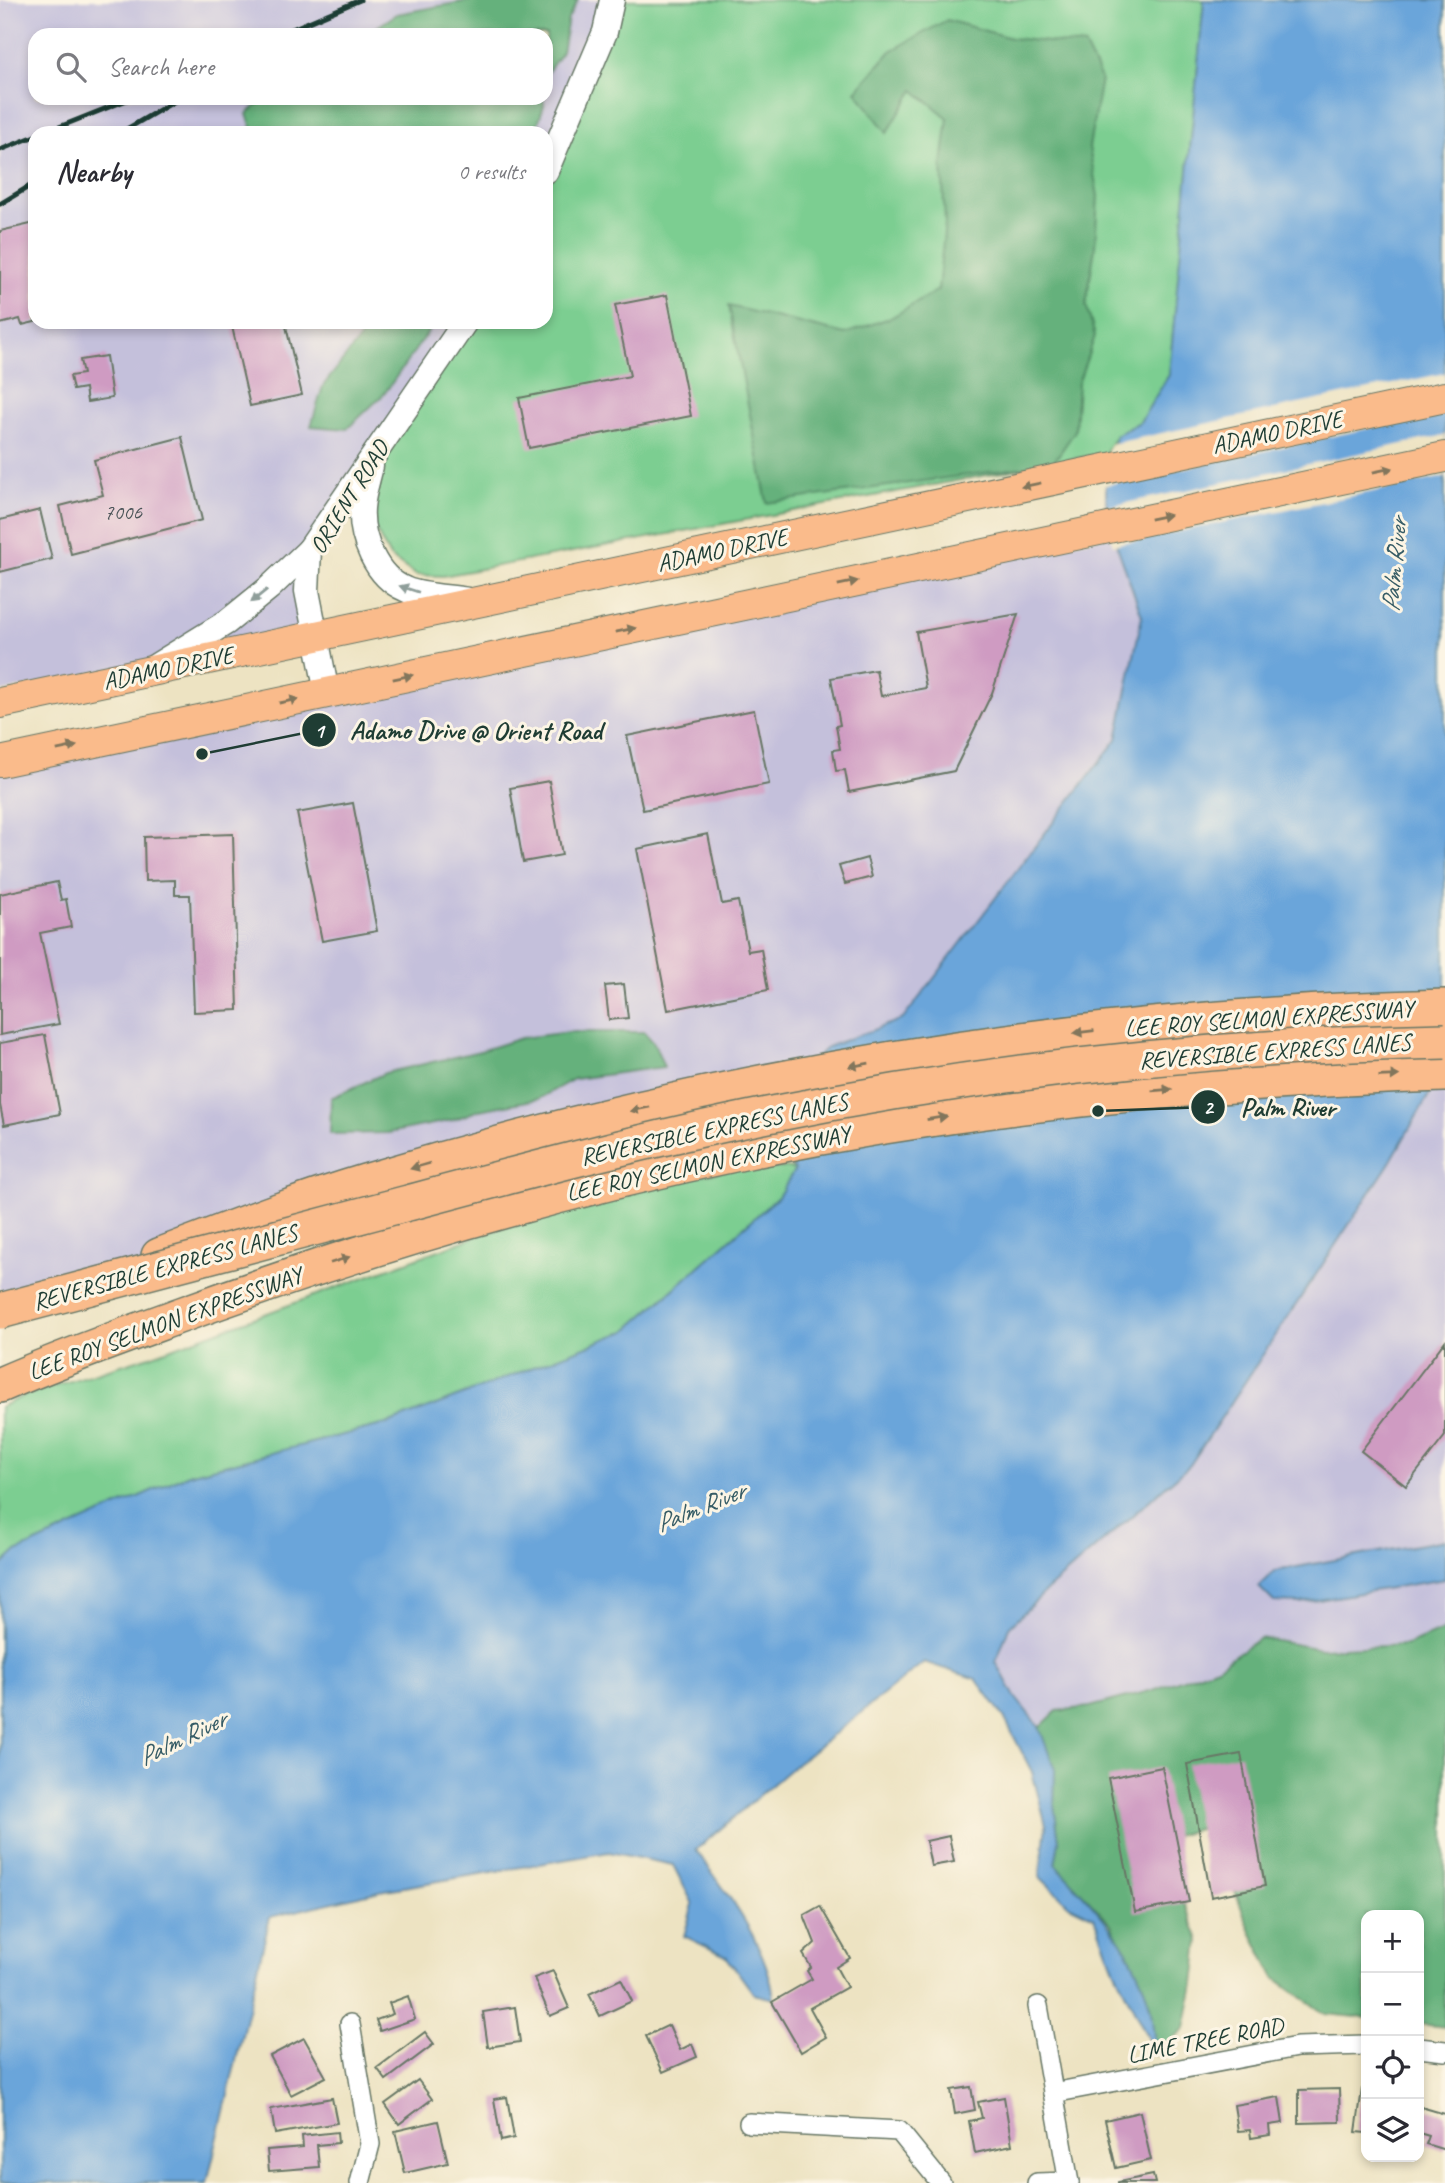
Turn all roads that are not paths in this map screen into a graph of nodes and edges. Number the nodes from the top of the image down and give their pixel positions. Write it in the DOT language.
graph roads {
  1 [pos="612,0"];
  2 [pos="553,155"];
  3 [pos="461,329"];
  4 [pos="1445,397"];
  5 [pos="373,455"];
  6 [pos="1445,457"];
  7 [pos="309,550"];
  8 [pos="476,601"];
  9 [pos="315,636"];
  10 [pos="143,673"];
  11 [pos="332,692"];
  12 [pos="0,703"];
  13 [pos="0,762"];
  14 [pos="1445,1007"];
  15 [pos="1445,1041"];
  16 [pos="1445,1074"];
  17 [pos="0,1311"];
  18 [pos="0,1318"];
  19 [pos="0,1385"];
  20 [pos="1038,2007"];
  21 [pos="350,2024"];
  22 [pos="1361,2045"];
  23 [pos="1424,2049"];
  24 [pos="1445,2051"];
  25 [pos="1053,2093"];
  26 [pos="749,2123"];
  27 [pos="1069,2182"];
  28 [pos="360,2183"];
  29 [pos="941,2183"];
  30 [pos="1037,2183"];
  1 -- 2 [label="street"];
  3 -- 5 [label="street, ORIENT ROAD"];
  4 -- 8 [label="main road, ADAMO DRIVE, one-way"];
  5 -- 7 [label="street, ORIENT ROAD"];
  8 -- 5 [label="street, one-way"];
  11 -- 6 [label="main road, one-way"];
  7 -- 9 [label="street, ORIENT ROAD"];
  7 -- 10 [label="street, one-way"];
  8 -- 9 [label="main road, ADAMO DRIVE"];
  9 -- 10 [label="main road, ADAMO DRIVE"];
  9 -- 11 [label="street, ORIENT ROAD"];
  10 -- 12 [label="main road, ADAMO DRIVE"];
  13 -- 11 [label="main road, one-way"];
  14 -- 18 [label="highway, LEE ROY SELMON EXPRESSWAY, one-way"];
  15 -- 17 [label="highway, REVERSIBLE EXPRESS LANES, bridge"];
  19 -- 16 [label="highway, LEE ROY SELMON EXPRESSWAY, one-way"];
  20 -- 25 [label="street"];
  21 -- 28 [label="street"];
  22 -- 25 [label="street, LIME TREE ROAD"];
  23 -- 24 [label="street"];
  25 -- 27 [label="street"];
  26 -- 29 [label="street"];
  27 -- 30 [label="street"];
}
